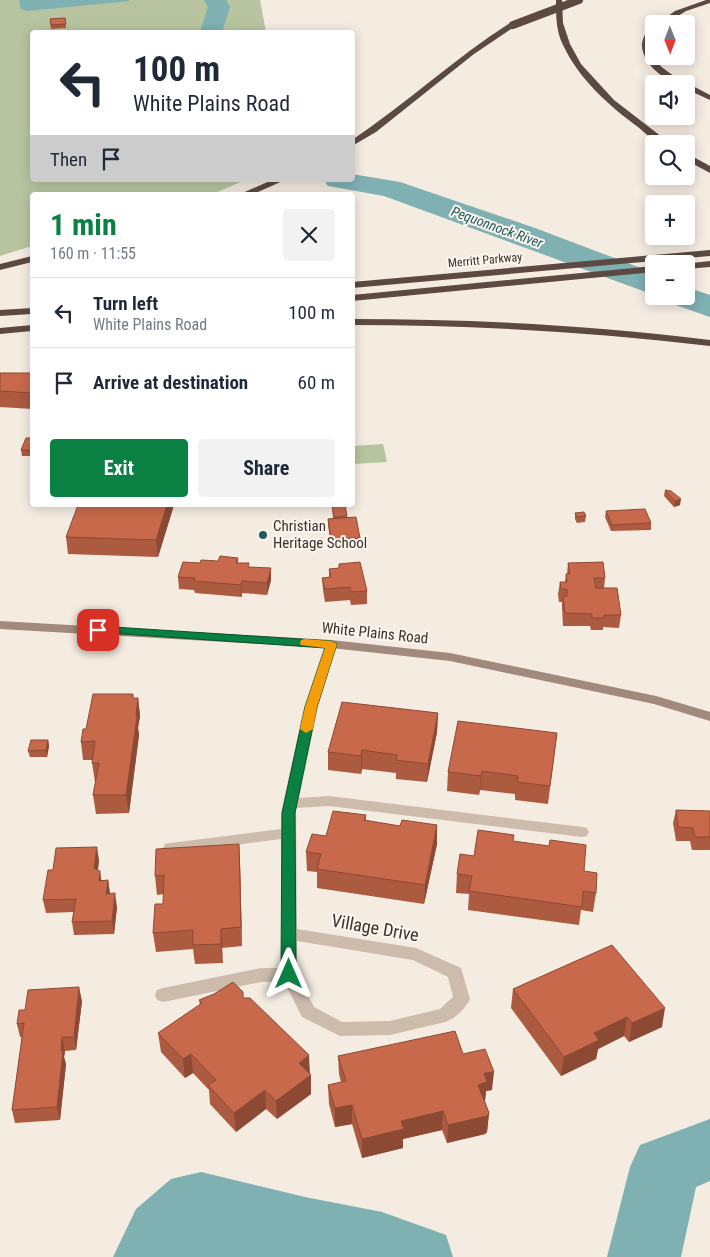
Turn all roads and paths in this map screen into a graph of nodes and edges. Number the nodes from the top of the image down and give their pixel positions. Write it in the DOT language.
graph roads {
  1 [pos="559,0"];
  2 [pos="579,0"];
  3 [pos="710,1"];
  4 [pos="671,15"];
  5 [pos="655,65"];
  6 [pos="667,75"];
  7 [pos="695,90"];
  8 [pos="710,98"];
  9 [pos="656,135"];
  10 [pos="355,142"];
  11 [pos="695,161"];
  12 [pos="710,170"];
  13 [pos="276,182"];
  14 [pos="251,192"];
  15 [pos="710,253"];
  16 [pos="30,260"];
  17 [pos="710,264"];
  18 [pos="695,265"];
  19 [pos="0,267"];
  20 [pos="645,269"];
  21 [pos="355,285"];
  22 [pos="355,298"];
  23 [pos="30,311"];
  24 [pos="0,313"];
  25 [pos="355,322"];
  26 [pos="30,328"];
  27 [pos="0,331"];
  28 [pos="30,336"];
  29 [pos="0,339"];
  30 [pos="710,343"];
  31 [pos="0,625"];
  32 [pos="331,644"];
  33 [pos="710,717"];
  34 [pos="291,803"];
  35 [pos="582,832"];
  36 [pos="288,833"];
  37 [pos="170,848"];
  38 [pos="289,934"];
  39 [pos="289,974"];
  40 [pos="163,995"];
  1 -- 9 [label="highway"];
  2 -- 10 [label="highway, bridge"];
  3 -- 4 [label="highway"];
  5 -- 6 [label="highway"];
  7 -- 8 [label="highway"];
  11 -- 12 [label="highway"];
  13 -- 14 [label="highway"];
  15 -- 21 [label="highway, Merritt Parkway"];
  16 -- 19 [label="highway"];
  17 -- 18 [label="highway"];
  20 -- 22 [label="highway, Merritt Parkway"];
  23 -- 24 [label="highway"];
  25 -- 30 [label="highway"];
  26 -- 27 [label="highway"];
  28 -- 29 [label="highway"];
  31 -- 32 [label="main road, White Plains Road"];
  32 -- 33 [label="main road, White Plains Road"];
  32 -- 34 [label="street, Village Drive"];
  34 -- 35 [label="street"];
  34 -- 36 [label="street, Village Drive"];
  36 -- 37 [label="street"];
  36 -- 38 [label="street, Village Drive"];
  38 -- 39 [label="street, Village Drive"];
  38 -- 39 [label="street, Village Drive"];
  39 -- 40 [label="street"];
}
